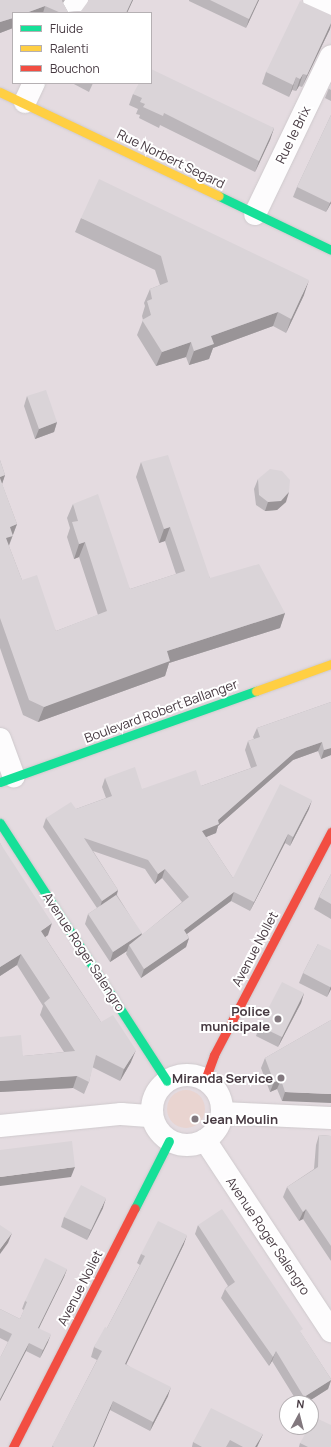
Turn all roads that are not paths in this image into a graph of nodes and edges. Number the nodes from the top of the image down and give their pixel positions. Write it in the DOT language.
graph roads {
  1 [pos="77,0"];
  2 [pos="314,0"];
  3 [pos="331,9"];
  4 [pos="71,12"];
  5 [pos="331,56"];
  6 [pos="0,92"];
  7 [pos="30,92"];
  8 [pos="255,214"];
  9 [pos="331,250"];
  10 [pos="331,664"];
  11 [pos="0,738"];
  12 [pos="7,780"];
  13 [pos="0,823"];
  14 [pos="331,832"];
  15 [pos="206,1080"];
  16 [pos="167,1081"];
  17 [pos="222,1113"];
  18 [pos="152,1116"];
  19 [pos="331,1118"];
  20 [pos="0,1126"];
  21 [pos="205,1140"];
  22 [pos="169,1141"];
  23 [pos="331,1331"];
  24 [pos="13,1447"];
  1 -- 4 [label="street"];
  2 -- 3 [label="street"];
  5 -- 8 [label="street, Rue le Brix"];
  6 -- 7 [label="street, Rue Norbert Segard"];
  7 -- 8 [label="street, Rue Norbert Segard"];
  8 -- 9 [label="street, Rue Norbert Segard"];
  10 -- 12 [label="street, Boulevard Robert Ballanger"];
  11 -- 12 [label="street"];
  13 -- 16 [label="street, Avenue Roger Salengro"];
  14 -- 15 [label="street, Avenue Nollet"];
  15 -- 16 [label="street"];
  15 -- 17 [label="street"];
  16 -- 18 [label="street"];
  17 -- 19 [label="street"];
  17 -- 21 [label="street"];
  18 -- 20 [label="street"];
  18 -- 22 [label="street"];
  21 -- 22 [label="street"];
  21 -- 23 [label="street, Avenue Roger Salengro"];
  22 -- 24 [label="street, Avenue Nollet"];
}
